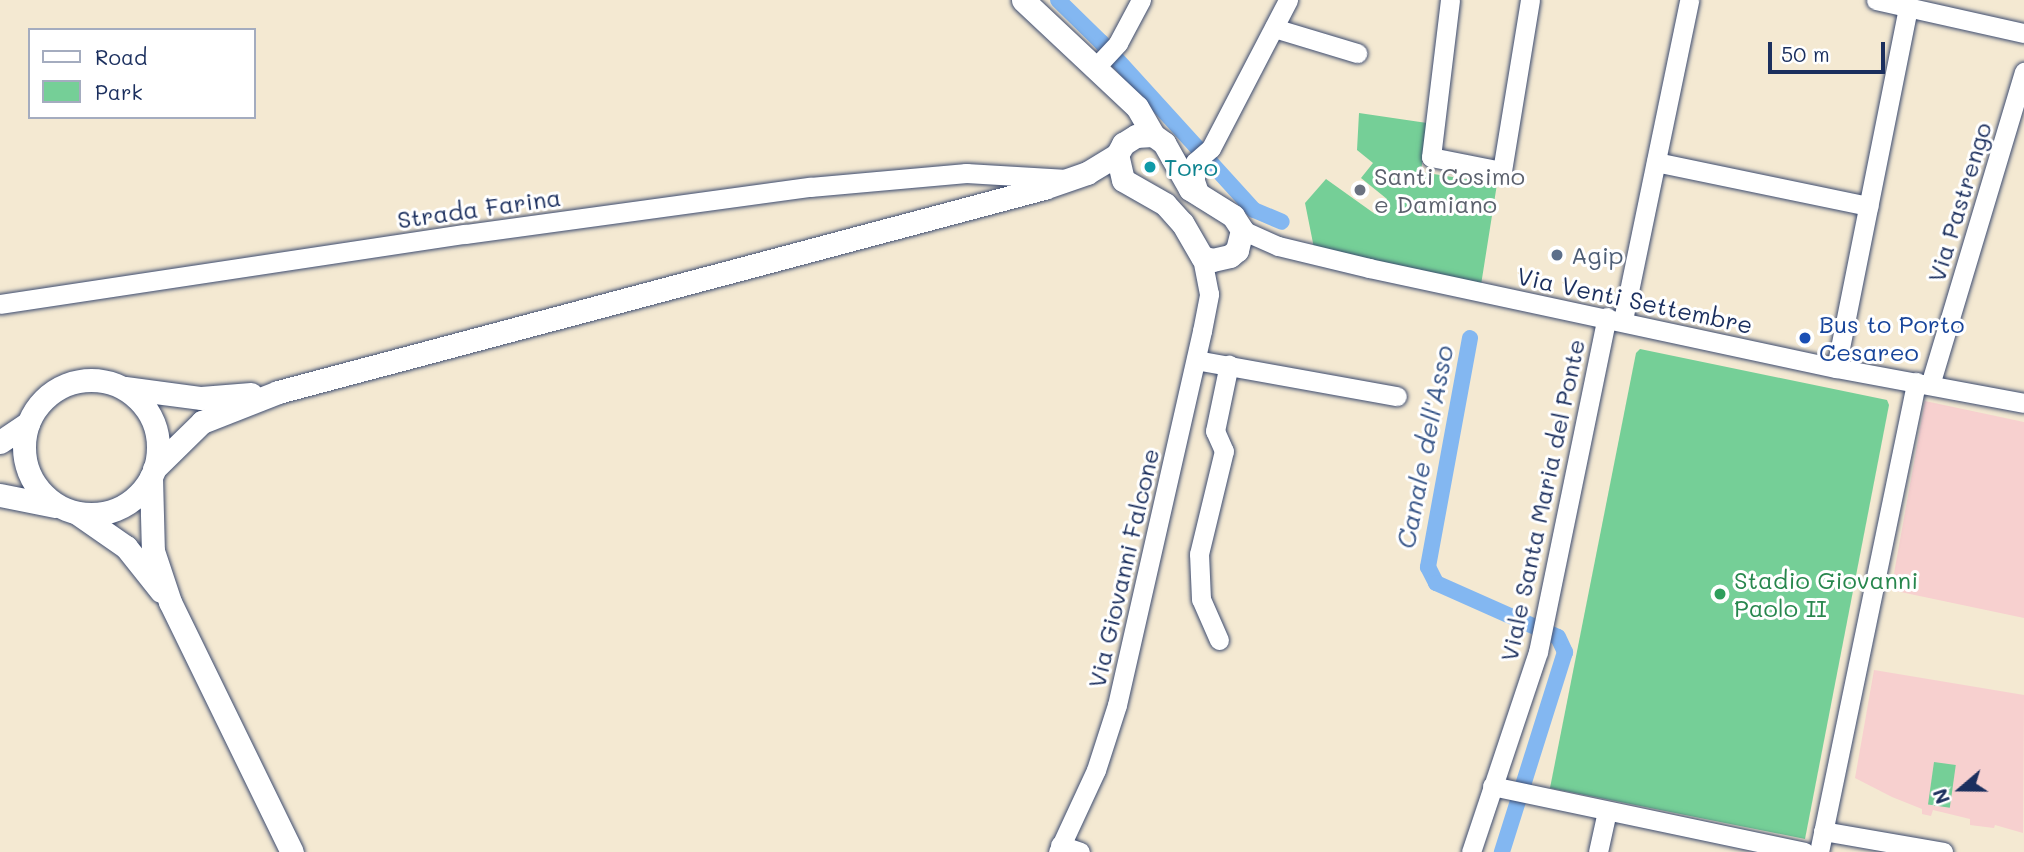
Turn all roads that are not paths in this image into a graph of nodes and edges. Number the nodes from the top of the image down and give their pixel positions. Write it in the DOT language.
graph roads {
  1 [pos="1023,0"];
  2 [pos="1141,0"];
  3 [pos="1288,0"];
  4 [pos="1450,0"];
  5 [pos="1531,0"];
  6 [pos="1689,0"];
  7 [pos="1876,0"];
  8 [pos="1908,7"];
  9 [pos="1274,28"];
  10 [pos="2024,33"];
  11 [pos="1357,53"];
  12 [pos="1100,63"];
  13 [pos="2024,72"];
  14 [pos="1115,89"];
  15 [pos="1153,135"];
  16 [pos="1120,149"];
  17 [pos="1656,162"];
  18 [pos="966,173"];
  19 [pos="1067,180"];
  20 [pos="1123,180"];
  21 [pos="1044,188"];
  22 [pos="1201,198"];
  23 [pos="989,202"];
  24 [pos="1869,206"];
  25 [pos="1236,246"];
  26 [pos="1202,257"];
  27 [pos="1209,294"];
  28 [pos="0,304"];
  29 [pos="1615,319"];
  30 [pos="1196,360"];
  31 [pos="1228,365"];
  32 [pos="1836,368"];
  33 [pos="1923,384"];
  34 [pos="123,388"];
  35 [pos="278,392"];
  36 [pos="1397,396"];
  37 [pos="2024,403"];
  38 [pos="28,423"];
  39 [pos="0,442"];
  40 [pos="153,473"];
  41 [pos="0,495"];
  42 [pos="69,510"];
  43 [pos="170,602"];
  44 [pos="1219,640"];
  45 [pos="1499,788"];
  46 [pos="1607,811"];
  47 [pos="1822,831"];
  48 [pos="1059,849"];
  49 [pos="292,852"];
  50 [pos="1080,852"];
  51 [pos="1471,852"];
  52 [pos="1598,852"];
  53 [pos="1804,852"];
  54 [pos="1819,852"];
  55 [pos="1943,852"];
  1 -- 12 [label="main road"];
  2 -- 12 [label="street"];
  3 -- 9 [label="street"];
  4 -- 5 [label="street"];
  6 -- 17 [label="street, Viale Santa Maria del Ponte"];
  7 -- 8 [label="street"];
  8 -- 10 [label="street"];
  8 -- 24 [label="street"];
  9 -- 11 [label="street"];
  9 -- 22 [label="street"];
  12 -- 14 [label="main road"];
  13 -- 33 [label="street, Via Pastrengo"];
  14 -- 15 [label="main road"];
  14 -- 16 [label="main road"];
  15 -- 16 [label="main road"];
  15 -- 22 [label="main road"];
  16 -- 19 [label="main road"];
  16 -- 20 [label="main road"];
  17 -- 24 [label="street"];
  17 -- 29 [label="street, Viale Santa Maria del Ponte"];
  18 -- 19 [label="street, Strada Farina"];
  18 -- 23 [label="street"];
  18 -- 28 [label="street, Strada Farina"];
  19 -- 21 [label="main road"];
  20 -- 21 [label="main road"];
  20 -- 26 [label="main road"];
  21 -- 23 [label="main road"];
  22 -- 25 [label="main road"];
  23 -- 35 [label="main road"];
  24 -- 32 [label="street"];
  25 -- 26 [label="main road"];
  25 -- 27 [label="street, Via Giovanni Falcone"];
  25 -- 29 [label="street, Via Venti Settembre"];
  26 -- 27 [label="street, Via Giovanni Falcone"];
  27 -- 30 [label="street, Via Giovanni Falcone"];
  29 -- 32 [label="street, Via Venti Settembre"];
  29 -- 45 [label="street, Viale Santa Maria del Ponte"];
  30 -- 31 [label="street"];
  30 -- 48 [label="street, Via Giovanni Falcone"];
  31 -- 36 [label="street"];
  31 -- 44 [label="street"];
  32 -- 33 [label="street, Via Venti Settembre"];
  33 -- 37 [label="street, Via Venti Settembre"];
  33 -- 47 [label="street, Via Pastrengo"];
  34 -- 35 [label="main road"];
  34 -- 38 [label="main road"];
  34 -- 40 [label="main road"];
  35 -- 40 [label="main road"];
  38 -- 39 [label="main road"];
  38 -- 42 [label="main road"];
  40 -- 42 [label="main road"];
  40 -- 43 [label="main road"];
  41 -- 42 [label="main road"];
  42 -- 43 [label="main road"];
  43 -- 49 [label="main road"];
  45 -- 46 [label="street"];
  45 -- 51 [label="street, Viale Santa Maria del Ponte"];
  46 -- 52 [label="street"];
  46 -- 53 [label="street"];
  47 -- 54 [label="street, Via Pastrengo"];
  47 -- 55 [label="street"];
  48 -- 50 [label="street"];
}
